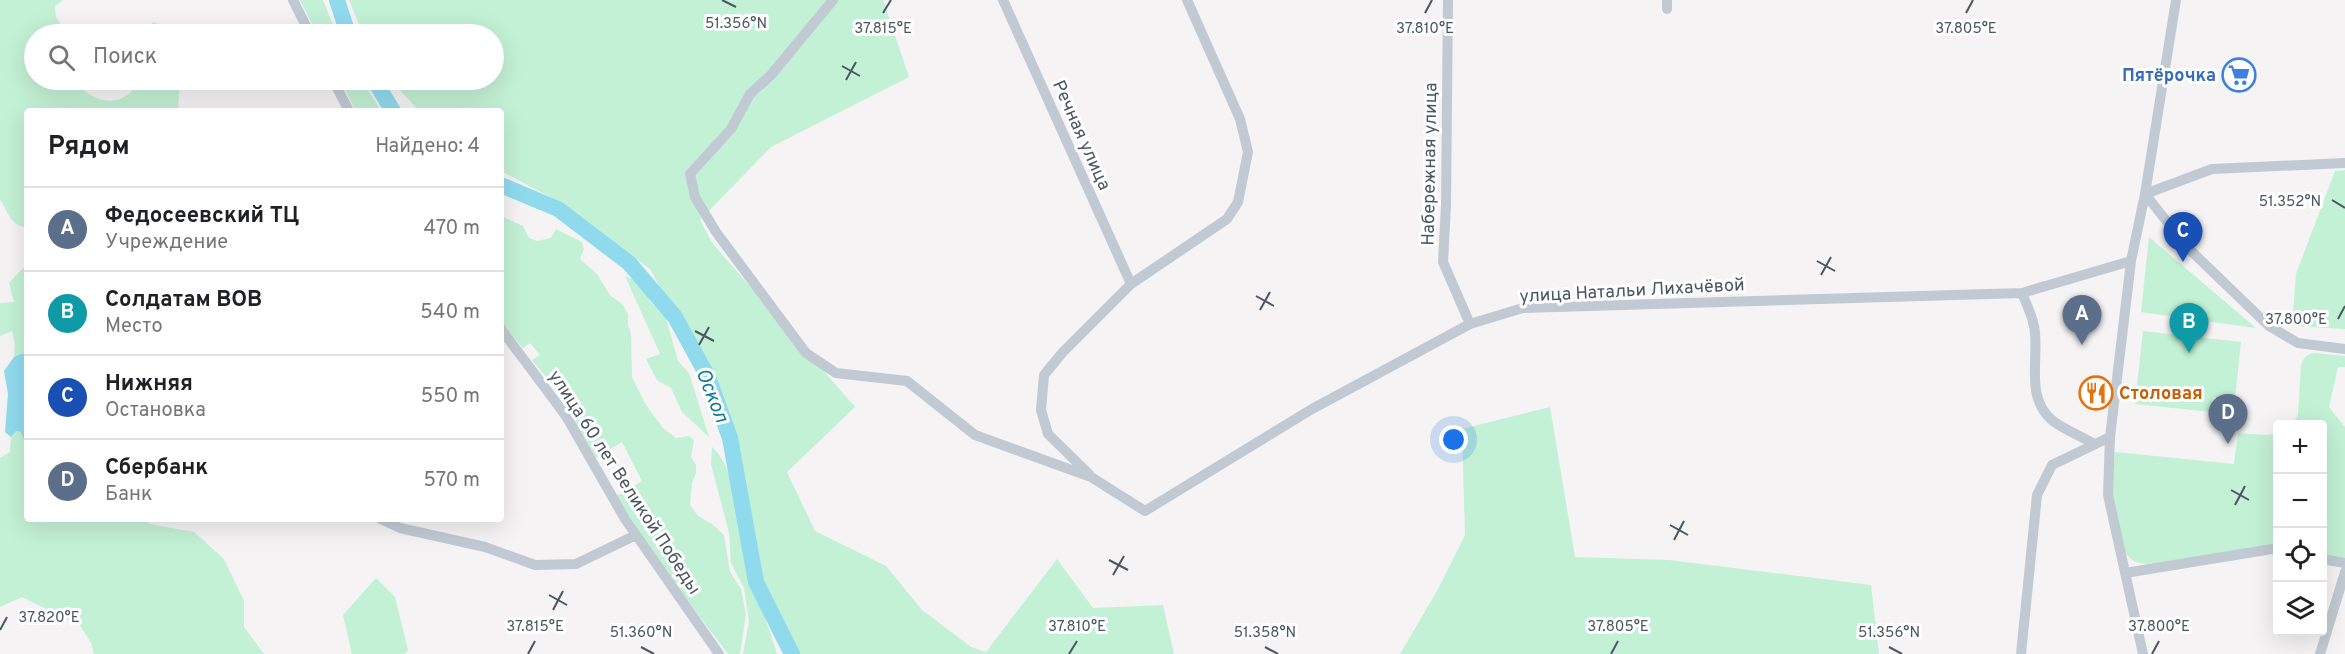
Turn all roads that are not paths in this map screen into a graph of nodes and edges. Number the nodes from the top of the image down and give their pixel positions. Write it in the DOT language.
graph roads {
  1 [pos="293,0"];
  2 [pos="833,0"];
  3 [pos="1003,0"];
  4 [pos="1187,0"];
  5 [pos="1448,0"];
  6 [pos="2176,0"];
  7 [pos="305,24"];
  8 [pos="338,90"];
  9 [pos="347,108"];
  10 [pos="2345,163"];
  11 [pos="2145,194"];
  12 [pos="2131,261"];
  13 [pos="1131,284"];
  14 [pos="2022,293"];
  15 [pos="1470,324"];
  16 [pos="504,333"];
  17 [pos="2345,349"];
  18 [pos="2110,437"];
  19 [pos="2094,444"];
  20 [pos="1091,477"];
  21 [pos="387,522"];
  22 [pos="636,535"];
  23 [pos="2273,549"];
  24 [pos="2327,560"];
  25 [pos="2345,563"];
  26 [pos="2345,572"];
  27 [pos="2125,573"];
  28 [pos="718,654"];
  29 [pos="2021,654"];
  30 [pos="2143,654"];
  31 [pos="2320,654"];
  1 -- 7 [label="street"];
  2 -- 20 [label="street"];
  3 -- 13 [label="street, Речная улица"];
  4 -- 13 [label="street"];
  5 -- 15 [label="street, Набережная улица"];
  6 -- 11 [label="street"];
  8 -- 9 [label="street"];
  10 -- 11 [label="street"];
  11 -- 12 [label="street"];
  11 -- 17 [label="street"];
  12 -- 14 [label="street, улица Натальи Лихачёвой"];
  12 -- 18 [label="street"];
  13 -- 20 [label="street"];
  14 -- 15 [label="street, улица Натальи Лихачёвой"];
  14 -- 19 [label="street"];
  15 -- 20 [label="street, улица Натальи Лихачёвой"];
  16 -- 22 [label="street, улица 60 лет Великой Победы"];
  18 -- 19 [label="street"];
  18 -- 27 [label="street"];
  19 -- 29 [label="street"];
  21 -- 22 [label="street"];
  22 -- 28 [label="street, улица 60 лет Великой Победы"];
  23 -- 27 [label="street"];
  24 -- 25 [label="street"];
  26 -- 31 [label="street"];
  27 -- 30 [label="street"];
}
